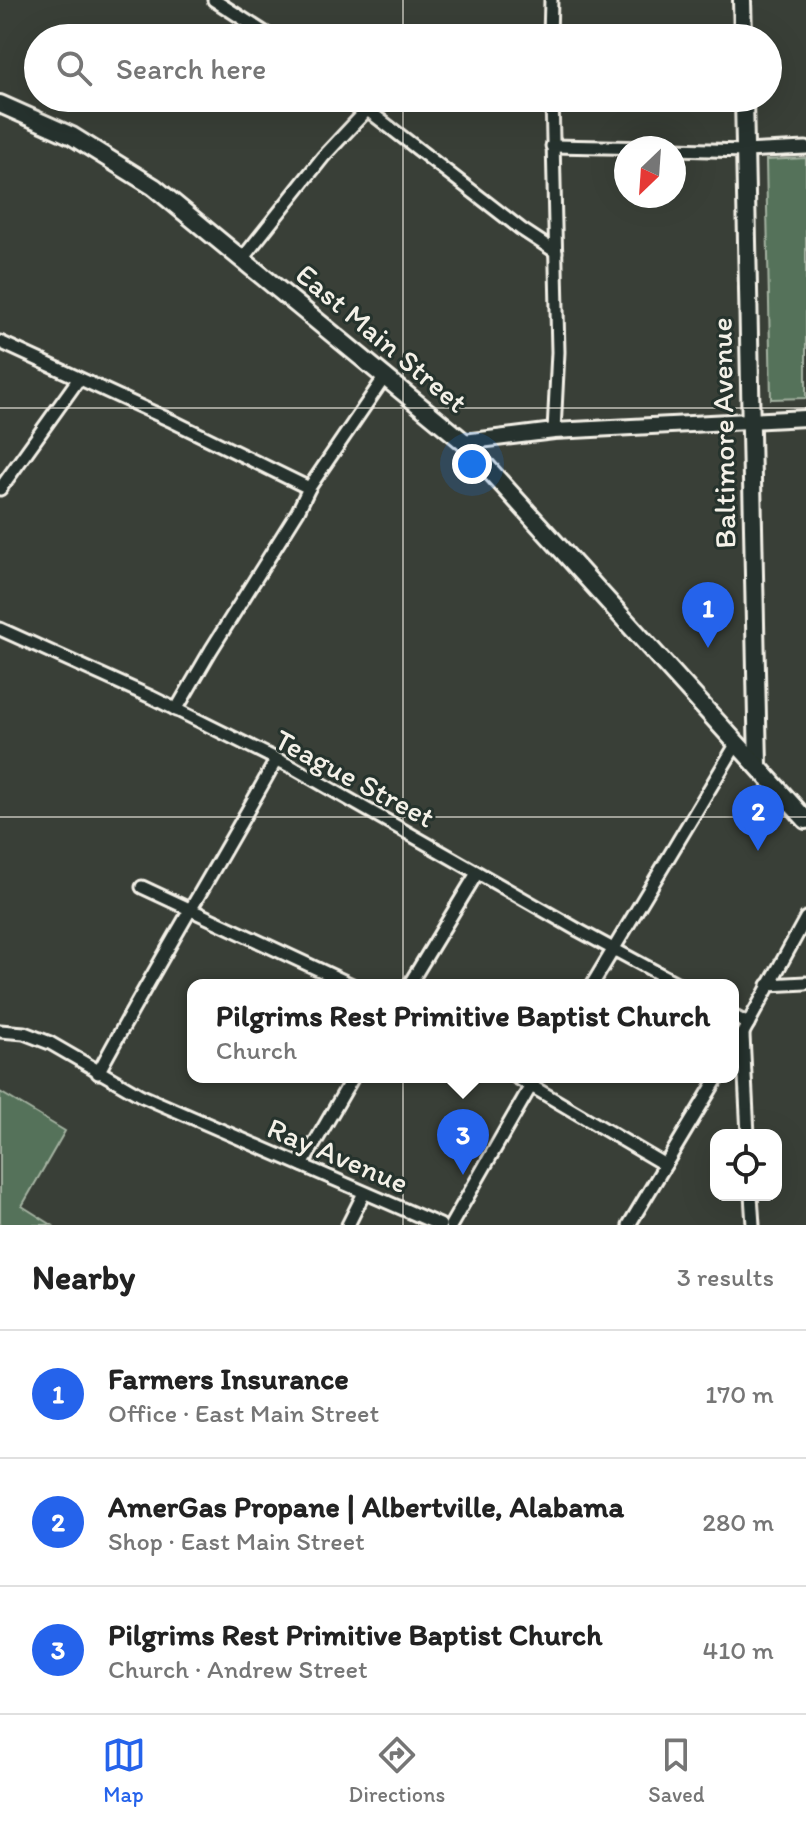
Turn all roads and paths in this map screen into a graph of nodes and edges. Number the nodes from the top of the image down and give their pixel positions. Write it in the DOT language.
graph roads {
  1 [pos="214,0"];
  2 [pos="551,0"];
  3 [pos="742,0"];
  4 [pos="251,24"];
  5 [pos="550,24"];
  6 [pos="743,24"];
  7 [pos="1,108"];
  8 [pos="365,112"];
  9 [pos="370,112"];
  10 [pos="552,112"];
  11 [pos="744,112"];
  12 [pos="552,146"];
  13 [pos="614,147"];
  14 [pos="806,148"];
  15 [pos="686,149"];
  16 [pos="745,151"];
  17 [pos="556,252"];
  18 [pos="242,259"];
  19 [pos="0,342"];
  20 [pos="386,375"];
  21 [pos="78,380"];
  22 [pos="806,418"];
  23 [pos="751,422"];
  24 [pos="554,431"];
  25 [pos="464,442"];
  26 [pos="309,488"];
  27 [pos="0,489"];
  28 [pos="0,629"];
  29 [pos="176,710"];
  30 [pos="737,743"];
  31 [pos="276,760"];
  32 [pos="758,766"];
  33 [pos="806,820"];
  34 [pos="477,873"];
  35 [pos="142,887"];
  36 [pos="190,911"];
  37 [pos="806,918"];
  38 [pos="614,949"];
  39 [pos="339,979"];
  40 [pos="413,979"];
  41 [pos="596,979"];
  42 [pos="669,979"];
  43 [pos="806,983"];
  44 [pos="768,985"];
  45 [pos="739,1022"];
  46 [pos="745,1029"];
  47 [pos="0,1031"];
  48 [pos="739,1040"];
  49 [pos="98,1073"];
  50 [pos="350,1083"];
  51 [pos="533,1083"];
  52 [pos="536,1083"];
  53 [pos="714,1083"];
  54 [pos="748,1129"];
  55 [pos="302,1165"];
  56 [pos="665,1165"];
  57 [pos="364,1193"];
  58 [pos="751,1201"];
  59 [pos="348,1225"];
  60 [pos="440,1225"];
  61 [pos="451,1225"];
  62 [pos="629,1225"];
  63 [pos="753,1225"];
  1 -- 4 [label="street"];
  2 -- 5 [label="street"];
  3 -- 6 [label="main road"];
  7 -- 18 [label="main road, East Main Street"];
  8 -- 18 [label="street"];
  9 -- 17 [label="street"];
  10 -- 12 [label="street"];
  11 -- 16 [label="main road, Baltimore Avenue"];
  12 -- 13 [label="street"];
  12 -- 17 [label="street"];
  14 -- 16 [label="street"];
  15 -- 16 [label="street"];
  16 -- 23 [label="main road, Baltimore Avenue"];
  17 -- 24 [label="street"];
  18 -- 20 [label="main road, East Main Street"];
  19 -- 21 [label="street"];
  20 -- 25 [label="main road, East Main Street"];
  20 -- 26 [label="street"];
  21 -- 26 [label="street"];
  21 -- 27 [label="street"];
  22 -- 23 [label="street"];
  23 -- 24 [label="street"];
  23 -- 32 [label="main road, Baltimore Avenue"];
  24 -- 25 [label="street"];
  25 -- 30 [label="main road, East Main Street"];
  26 -- 29 [label="street"];
  28 -- 29 [label="street, Teague Street"];
  29 -- 31 [label="street, Teague Street"];
  30 -- 32 [label="main road, East Main Street"];
  30 -- 38 [label="street"];
  31 -- 34 [label="street, Teague Street"];
  31 -- 36 [label="street"];
  32 -- 33 [label="main road, East Main Street"];
  34 -- 38 [label="street, Teague Street"];
  34 -- 40 [label="street"];
  35 -- 36 [label="street"];
  36 -- 39 [label="street"];
  36 -- 49 [label="street"];
  37 -- 44 [label="street"];
  38 -- 41 [label="street"];
  38 -- 42 [label="street, Teague Street"];
  43 -- 44 [label="street"];
  44 -- 46 [label="street"];
  45 -- 46 [label="street"];
  46 -- 48 [label="street"];
  46 -- 54 [label="street"];
  47 -- 49 [label="street, Ray Avenue"];
  49 -- 55 [label="street, Ray Avenue"];
  50 -- 55 [label="street"];
  51 -- 61 [label="street"];
  52 -- 56 [label="street"];
  53 -- 56 [label="street"];
  55 -- 57 [label="street, Ray Avenue"];
  56 -- 62 [label="street"];
  57 -- 59 [label="street"];
  57 -- 60 [label="street, Ray Avenue"];
  58 -- 63 [label="street"];
}
